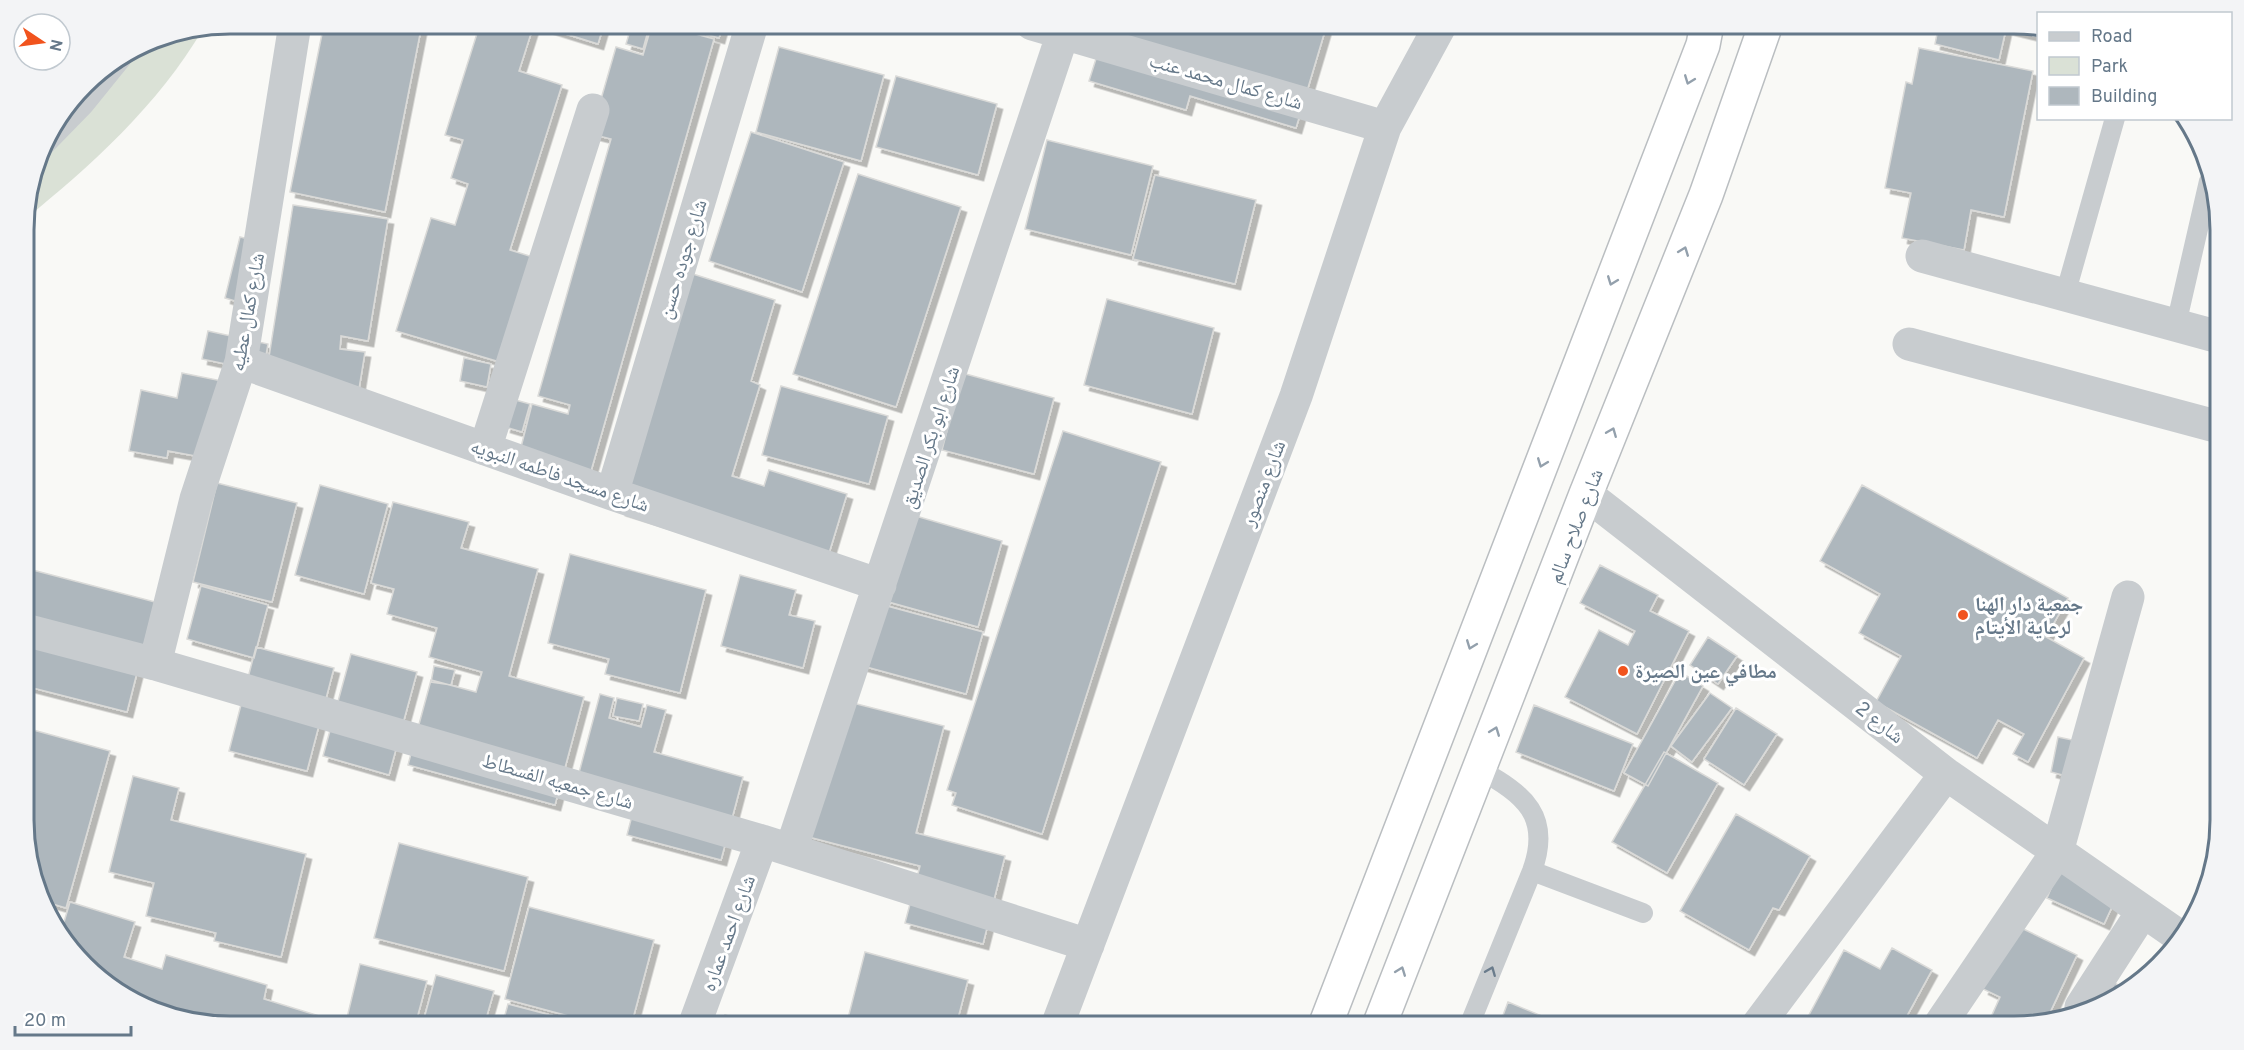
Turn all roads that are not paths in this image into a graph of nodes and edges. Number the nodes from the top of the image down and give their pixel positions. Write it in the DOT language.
graph roads {
  1 [pos="1436,34"];
  2 [pos="1705,34"];
  3 [pos="1762,34"];
  4 [pos="293,35"];
  5 [pos="749,35"];
  6 [pos="1063,35"];
  7 [pos="1083,35"];
  8 [pos="103,82"];
  9 [pos="593,110"];
  10 [pos="69,120"];
  11 [pos="2114,120"];
  12 [pos="1386,127"];
  13 [pos="2206,194"];
  14 [pos="1922,256"];
  15 [pos="2065,295"];
  16 [pos="2176,324"];
  17 [pos="2210,334"];
  18 [pos="1909,344"];
  19 [pos="241,363"];
  20 [pos="2210,425"];
  21 [pos="485,449"];
  22 [pos="612,494"];
  23 [pos="1586,495"];
  24 [pos="880,585"];
  25 [pos="2128,597"];
  26 [pos="34,632"];
  27 [pos="155,664"];
  28 [pos="1480,770"];
  29 [pos="1946,774"];
  30 [pos="777,845"];
  31 [pos="2057,852"];
  32 [pos="1532,871"];
  33 [pos="2143,911"];
  34 [pos="1643,913"];
  35 [pos="2173,932"];
  36 [pos="1088,945"];
  37 [pos="2084,1002"];
  38 [pos="1328,1015"];
  39 [pos="1383,1015"];
  40 [pos="1473,1015"];
  41 [pos="1765,1015"];
  42 [pos="1946,1015"];
  43 [pos="699,1016"];
  44 [pos="1061,1016"];
  1 -- 12 [label="street, شارع منصور"];
  2 -- 38 [label="highway, one-way"];
  23 -- 3 [label="highway, شارع صلاح سالم, one-way"];
  4 -- 19 [label="street, شارع كمال عطيه"];
  5 -- 22 [label="street, شارع جوده حسن"];
  6 -- 24 [label="street, شارع ابو بكر الصديق"];
  7 -- 12 [label="street, شارع كمال محمد عنب"];
  8 -- 10 [label="lane"];
  9 -- 21 [label="street"];
  11 -- 15 [label="lane"];
  12 -- 36 [label="street, شارع منصور"];
  13 -- 16 [label="lane"];
  14 -- 15 [label="street"];
  15 -- 16 [label="street"];
  16 -- 17 [label="street"];
  18 -- 20 [label="street"];
  19 -- 21 [label="street, شارع مسجد فاطمه النبويه"];
  19 -- 27 [label="street, شارع كمال عطيه"];
  21 -- 22 [label="street, شارع مسجد فاطمه النبويه"];
  22 -- 24 [label="street, شارع مسجد فاطمه النبويه"];
  28 -- 23 [label="highway, شارع صلاح سالم, one-way"];
  23 -- 29 [label="street, شارع 2"];
  24 -- 30 [label="street, شارع ابو بكر الصديق"];
  25 -- 31 [label="street"];
  26 -- 27 [label="street, شارع جمعيه الفسطاط"];
  27 -- 30 [label="street, شارع جمعيه الفسطاط"];
  28 -- 32 [label="lane"];
  39 -- 28 [label="highway, شارع صلاح سالم, one-way"];
  29 -- 31 [label="street, شارع 2"];
  29 -- 41 [label="street"];
  30 -- 36 [label="street, شارع جمعيه الفسطاط"];
  30 -- 43 [label="street, شارع احمد عماره"];
  31 -- 33 [label="street, شارع 2"];
  31 -- 42 [label="street"];
  32 -- 34 [label="lane"];
  40 -- 32 [label="lane, one-way"];
  33 -- 35 [label="street, شارع 2"];
  33 -- 37 [label="street"];
  36 -- 44 [label="street, شارع منصور"];
}
